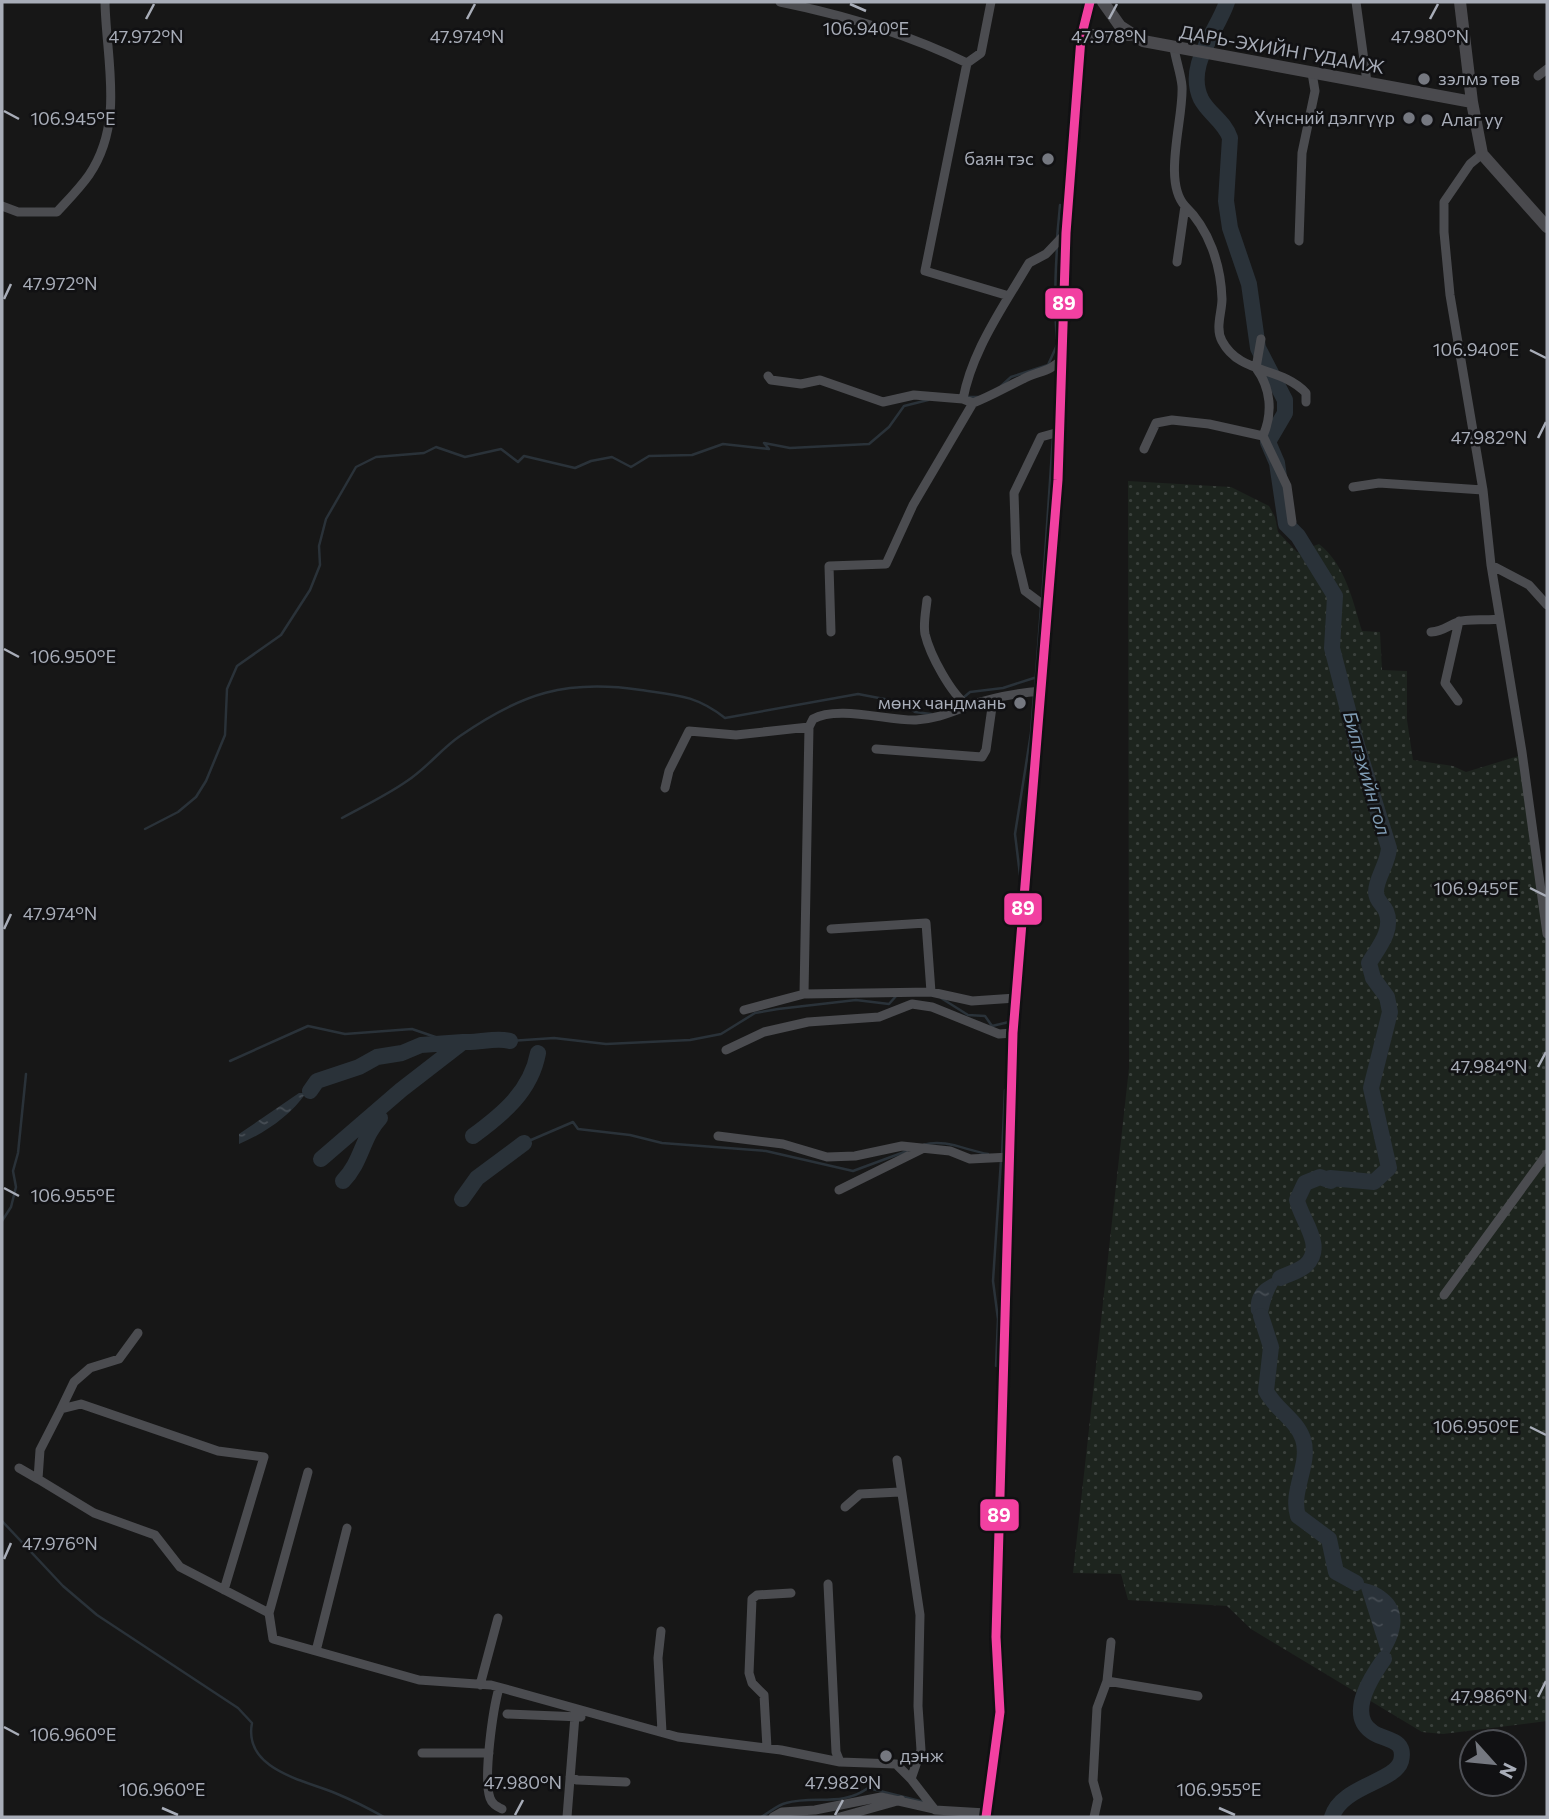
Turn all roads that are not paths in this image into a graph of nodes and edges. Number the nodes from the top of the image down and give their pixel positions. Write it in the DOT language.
graph roads {
  1 [pos="105,2"];
  2 [pos="780,2"];
  3 [pos="991,2"];
  4 [pos="1090,2"];
  5 [pos="1104,2"];
  6 [pos="1356,2"];
  7 [pos="1460,2"];
  8 [pos="1081,35"];
  9 [pos="1130,35"];
  10 [pos="1174,48"];
  11 [pos="967,63"];
  12 [pos="1547,69"];
  13 [pos="1312,73"];
  14 [pos="1538,76"];
  15 [pos="1367,82"];
  16 [pos="1472,102"];
  17 [pos="1482,155"];
  18 [pos="1185,205"];
  19 [pos="2,206"];
  20 [pos="1547,227"];
  21 [pos="1066,233"];
  22 [pos="1299,240"];
  23 [pos="1177,262"];
  24 [pos="1009,296"];
  25 [pos="1261,339"];
  26 [pos="1063,357"];
  27 [pos="1259,369"];
  28 [pos="768,376"];
  29 [pos="963,399"];
  30 [pos="1306,402"];
  31 [pos="973,403"];
  32 [pos="1059,432"];
  33 [pos="1263,436"];
  34 [pos="1144,449"];
  35 [pos="1353,487"];
  36 [pos="1483,490"];
  37 [pos="1292,522"];
  38 [pos="1491,565"];
  39 [pos="927,600"];
  40 [pos="1547,605"];
  41 [pos="1049,608"];
  42 [pos="1500,619"];
  43 [pos="1460,621"];
  44 [pos="831,632"];
  45 [pos="1431,632"];
  46 [pos="1042,691"];
  47 [pos="993,700"];
  48 [pos="1458,701"];
  49 [pos="968,706"];
  50 [pos="809,727"];
  51 [pos="876,749"];
  52 [pos="665,788"];
  53 [pos="1542,866"];
  54 [pos="831,929"];
  55 [pos="1547,934"];
  56 [pos="931,992"];
  57 [pos="804,995"];
  58 [pos="1016,998"];
  59 [pos="744,1010"];
  60 [pos="1013,1033"];
  61 [pos="726,1050"];
  62 [pos="718,1136"];
  63 [pos="924,1148"];
  64 [pos="1547,1154"];
  65 [pos="1011,1157"];
  66 [pos="839,1190"];
  67 [pos="1444,1295"];
  68 [pos="138,1333"];
  69 [pos="61,1409"];
  70 [pos="897,1460"];
  71 [pos="19,1468"];
  72 [pos="308,1472"];
  73 [pos="38,1479"];
  74 [pos="900,1492"];
  75 [pos="845,1507"];
  76 [pos="347,1528"];
  77 [pos="828,1584"];
  78 [pos="224,1590"];
  79 [pos="790,1593"];
  80 [pos="269,1613"];
  81 [pos="498,1618"];
  82 [pos="661,1630"];
  83 [pos="1111,1642"];
  84 [pos="316,1651"];
  85 [pos="1107,1681"];
  86 [pos="481,1685"];
  87 [pos="499,1688"];
  88 [pos="1198,1696"];
  89 [pos="507,1714"];
  90 [pos="575,1716"];
  91 [pos="607,1718"];
  92 [pos="662,1732"];
  93 [pos="767,1748"];
  94 [pos="422,1753"];
  95 [pos="489,1753"];
  96 [pos="840,1762"];
  97 [pos="570,1777"];
  98 [pos="911,1779"];
  99 [pos="626,1782"];
  100 [pos="903,1800"];
  101 [pos="502,1809"];
  102 [pos="935,1810"];
  103 [pos="986,1815"];
  104 [pos="567,1817"];
  105 [pos="773,1817"];
  106 [pos="840,1817"];
  107 [pos="1094,1817"];
  1 -- 19 [label="street"];
  2 -- 11 [label="street"];
  3 -- 11 [label="street"];
  4 -- 8 [label="main road"];
  5 -- 9 [label="main road"];
  6 -- 15 [label="street"];
  7 -- 16 [label="main road"];
  8 -- 9 [label="main road, ДАРЬ-ЭХИЙН ГУДАМЖ"];
  8 -- 21 [label="main road"];
  9 -- 10 [label="main road, ДАРЬ-ЭХИЙН ГУДАМЖ"];
  10 -- 13 [label="main road, ДАРЬ-ЭХИЙН ГУДАМЖ"];
  10 -- 18 [label="street"];
  11 -- 24 [label="street"];
  12 -- 14 [label="street"];
  13 -- 15 [label="main road, ДАРЬ-ЭХИЙН ГУДАМЖ"];
  13 -- 22 [label="street"];
  15 -- 16 [label="main road, ДАРЬ-ЭХИЙН ГУДАМЖ"];
  16 -- 17 [label="main road"];
  17 -- 20 [label="main road"];
  17 -- 36 [label="street"];
  18 -- 23 [label="street"];
  18 -- 27 [label="street"];
  21 -- 24 [label="street"];
  21 -- 26 [label="main road"];
  24 -- 29 [label="street"];
  25 -- 27 [label="street"];
  26 -- 31 [label="street"];
  26 -- 32 [label="main road"];
  27 -- 30 [label="street"];
  27 -- 33 [label="street"];
  28 -- 29 [label="street"];
  29 -- 31 [label="street"];
  31 -- 44 [label="street"];
  32 -- 41 [label="main road"];
  32 -- 41 [label="street"];
  33 -- 34 [label="street"];
  33 -- 37 [label="street"];
  35 -- 36 [label="street"];
  36 -- 38 [label="street"];
  38 -- 40 [label="street"];
  38 -- 42 [label="street"];
  39 -- 49 [label="street"];
  41 -- 46 [label="main road"];
  42 -- 43 [label="street"];
  42 -- 53 [label="street"];
  43 -- 45 [label="street"];
  43 -- 48 [label="street"];
  46 -- 47 [label="street"];
  46 -- 58 [label="main road"];
  47 -- 49 [label="street"];
  47 -- 51 [label="street"];
  49 -- 50 [label="street"];
  50 -- 52 [label="street"];
  50 -- 57 [label="street"];
  53 -- 55 [label="street"];
  54 -- 56 [label="street"];
  56 -- 57 [label="street"];
  56 -- 58 [label="street"];
  57 -- 59 [label="street"];
  58 -- 60 [label="main road"];
  60 -- 61 [label="street"];
  60 -- 65 [label="main road"];
  62 -- 63 [label="street"];
  63 -- 65 [label="street"];
  63 -- 66 [label="street"];
  64 -- 67 [label="street"];
  65 -- 103 [label="main road"];
  68 -- 69 [label="street"];
  69 -- 73 [label="street"];
  69 -- 78 [label="street"];
  70 -- 74 [label="street"];
  71 -- 73 [label="street"];
  72 -- 80 [label="street"];
  73 -- 78 [label="street"];
  74 -- 75 [label="street"];
  74 -- 98 [label="street"];
  76 -- 84 [label="street"];
  77 -- 96 [label="street"];
  78 -- 80 [label="street"];
  79 -- 93 [label="street"];
  80 -- 84 [label="street"];
  81 -- 86 [label="street"];
  82 -- 92 [label="street"];
  83 -- 85 [label="street"];
  84 -- 86 [label="street"];
  85 -- 88 [label="street"];
  85 -- 107 [label="street"];
  86 -- 87 [label="street"];
  87 -- 91 [label="street"];
  87 -- 95 [label="street"];
  89 -- 90 [label="street"];
  90 -- 91 [label="street"];
  90 -- 97 [label="street"];
  91 -- 92 [label="street"];
  92 -- 93 [label="street"];
  93 -- 96 [label="street"];
  94 -- 95 [label="street"];
  95 -- 101 [label="street"];
  96 -- 98 [label="street"];
  97 -- 99 [label="street"];
  97 -- 104 [label="street"];
  98 -- 102 [label="street"];
  100 -- 102 [label="street"];
  100 -- 105 [label="street"];
  100 -- 106 [label="street"];
  102 -- 103 [label="street"];
}
